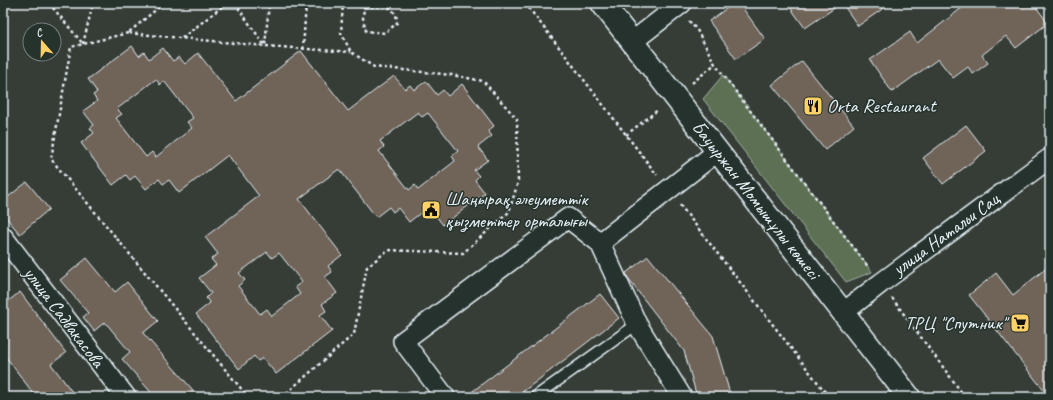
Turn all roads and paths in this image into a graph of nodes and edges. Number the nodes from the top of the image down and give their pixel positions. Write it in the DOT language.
graph roads {
  1 [pos="50,3"];
  2 [pos="93,3"];
  3 [pos="164,3"];
  4 [pos="222,3"];
  5 [pos="244,3"];
  6 [pos="269,3"];
  7 [pos="306,3"];
  8 [pos="335,3"];
  9 [pos="602,3"];
  10 [pos="343,4"];
  11 [pos="679,5"];
  12 [pos="364,7"];
  13 [pos="128,33"];
  14 [pos="182,38"];
  15 [pos="632,42"];
  16 [pos="83,44"];
  17 [pos="265,46"];
  18 [pos="303,49"];
  19 [pos="351,52"];
  20 [pos="715,64"];
  21 [pos="692,83"];
  22 [pos="662,106"];
  23 [pos="626,134"];
  24 [pos="718,151"];
  25 [pos="1050,158"];
  26 [pos="3,237"];
  27 [pos="600,243"];
  28 [pos="881,283"];
  29 [pos="844,312"];
  30 [pos="638,324"];
  31 [pos="536,396"];
  32 [pos="126,397"];
  33 [pos="248,397"];
  34 [pos="282,397"];
  35 [pos="445,397"];
  36 [pos="682,397"];
  37 [pos="909,397"];
  38 [pos="965,397"];
  1 -- 16 [label="path"];
  2 -- 16 [label="path"];
  3 -- 13 [label="path"];
  4 -- 14 [label="path"];
  5 -- 17 [label="path"];
  6 -- 17 [label="path"];
  7 -- 18 [label="path"];
  8 -- 10 [label="path"];
  9 -- 15 [label="main road, Бауыржан Момышұлы көшесі"];
  10 -- 12 [label="path"];
  10 -- 19 [label="path"];
  11 -- 15 [label="street"];
  11 -- 20 [label="path"];
  12 -- 12 [label="path"];
  13 -- 14 [label="path"];
  13 -- 16 [label="path"];
  14 -- 17 [label="path"];
  15 -- 24 [label="main road, Бауыржан Момышұлы көшесі"];
  16 -- 33 [label="path"];
  17 -- 18 [label="path"];
  18 -- 19 [label="path"];
  19 -- 34 [label="path"];
  20 -- 21 [label="path"];
  20 -- 28 [label="path"];
  22 -- 23 [label="path"];
  24 -- 27 [label="street"];
  24 -- 29 [label="main road, Бауыржан Момышұлы көшесі"];
  25 -- 28 [label="street, улица Натальи Сац"];
  26 -- 32 [label="street, улица Садвакасова"];
  27 -- 30 [label="street"];
  27 -- 35 [label="street"];
  28 -- 29 [label="street, улица Натальи Сац"];
  28 -- 38 [label="path"];
  29 -- 37 [label="main road, Бауыржан Момышұлы көшесі"];
  30 -- 31 [label="lane"];
  30 -- 36 [label="street"];
}
